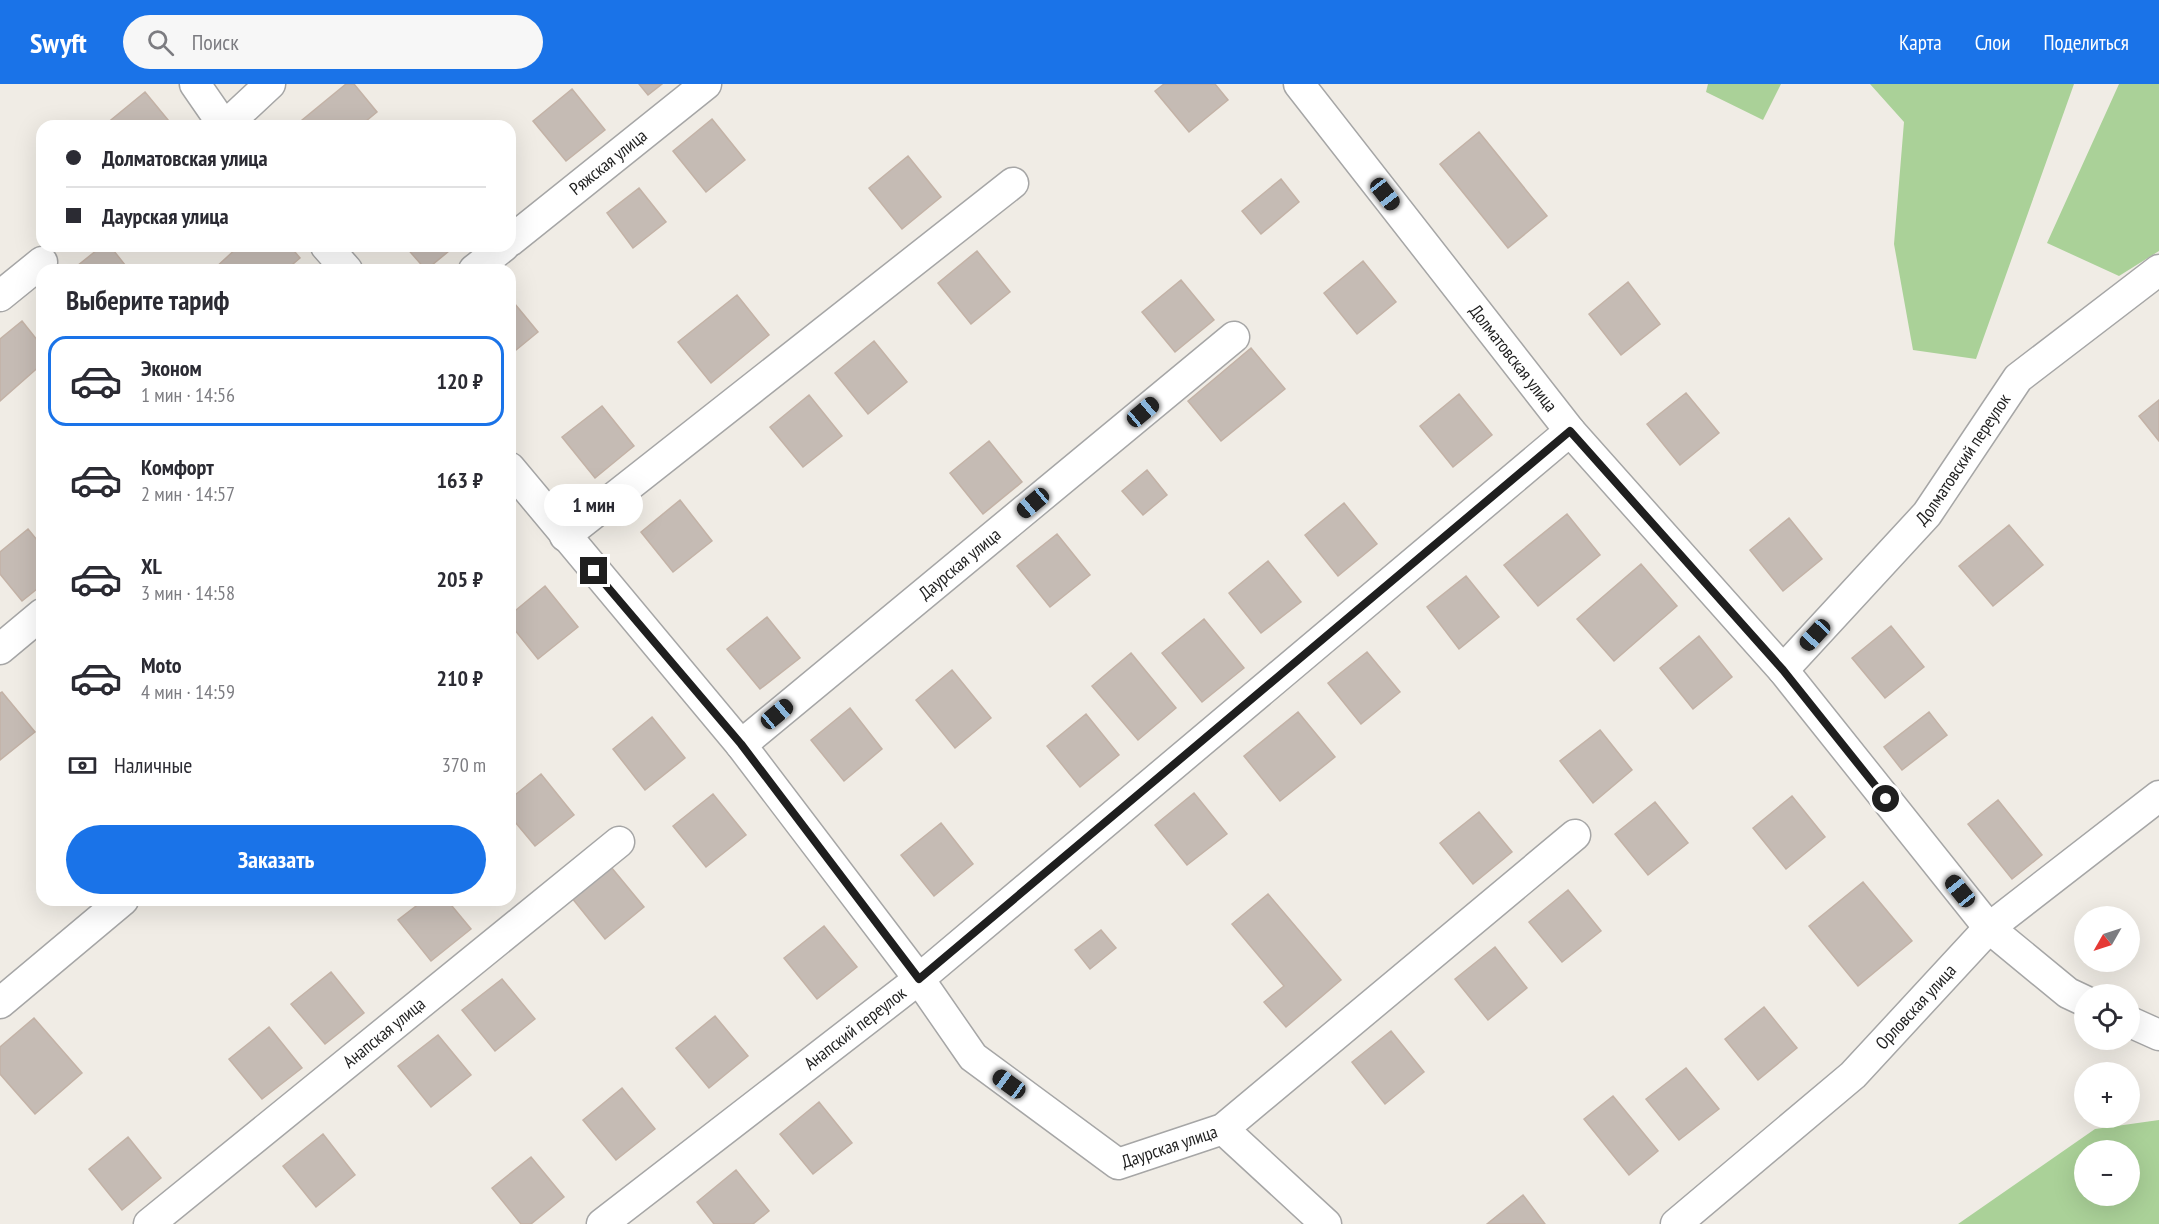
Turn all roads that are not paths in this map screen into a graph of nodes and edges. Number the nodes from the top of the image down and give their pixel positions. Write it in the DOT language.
graph roads {
  1 [pos="195,84"];
  2 [pos="270,84"];
  3 [pos="706,84"];
  4 [pos="1299,84"];
  5 [pos="220,120"];
  6 [pos="231,120"];
  7 [pos="1013,183"];
  8 [pos="516,236"];
  9 [pos="331,252"];
  10 [pos="496,252"];
  11 [pos="42,262"];
  12 [pos="40,264"];
  13 [pos="341,264"];
  14 [pos="482,264"];
  15 [pos="36,267"];
  16 [pos="2159,270"];
  17 [pos="0,296"];
  18 [pos="1234,337"];
  19 [pos="1570,431"];
  20 [pos="516,475"];
  21 [pos="565,536"];
  22 [pos="36,620"];
  23 [pos="0,649"];
  24 [pos="1783,670"];
  25 [pos="741,744"];
  26 [pos="2159,796"];
  27 [pos="1575,835"];
  28 [pos="619,842"];
  29 [pos="116,906"];
  30 [pos="1989,928"];
  31 [pos="919,979"];
  32 [pos="2074,996"];
  33 [pos="0,1003"];
  34 [pos="2140,1026"];
  35 [pos="2159,1035"];
  36 [pos="1222,1130"];
  37 [pos="149,1224"];
  38 [pos="602,1224"];
  39 [pos="1326,1224"];
  40 [pos="1676,1224"];
  1 -- 5 [label="street"];
  2 -- 6 [label="street"];
  3 -- 8 [label="street, Ряжская улица"];
  4 -- 19 [label="street, Долматовская улица"];
  7 -- 21 [label="street"];
  9 -- 13 [label="street"];
  10 -- 14 [label="street"];
  11 -- 12 [label="street"];
  15 -- 17 [label="street"];
  16 -- 24 [label="street, Долматовский переулок"];
  18 -- 25 [label="street, Даурская улица"];
  19 -- 24 [label="street, Долматовская улица"];
  19 -- 31 [label="street, Анапский переулок"];
  20 -- 21 [label="street, Даурская улица"];
  21 -- 25 [label="street, Даурская улица"];
  22 -- 23 [label="street"];
  24 -- 30 [label="street, Долматовская улица"];
  25 -- 31 [label="street, Даурская улица"];
  26 -- 30 [label="street, Орловская улица"];
  27 -- 36 [label="street, Даурская улица"];
  28 -- 37 [label="street, Анапская улица"];
  29 -- 33 [label="street"];
  30 -- 32 [label="street, Долматовская улица"];
  30 -- 40 [label="street, Орловская улица"];
  31 -- 36 [label="street, Даурская улица"];
  31 -- 38 [label="street, Анапский переулок"];
  34 -- 35 [label="street"];
  36 -- 39 [label="street"];
}
